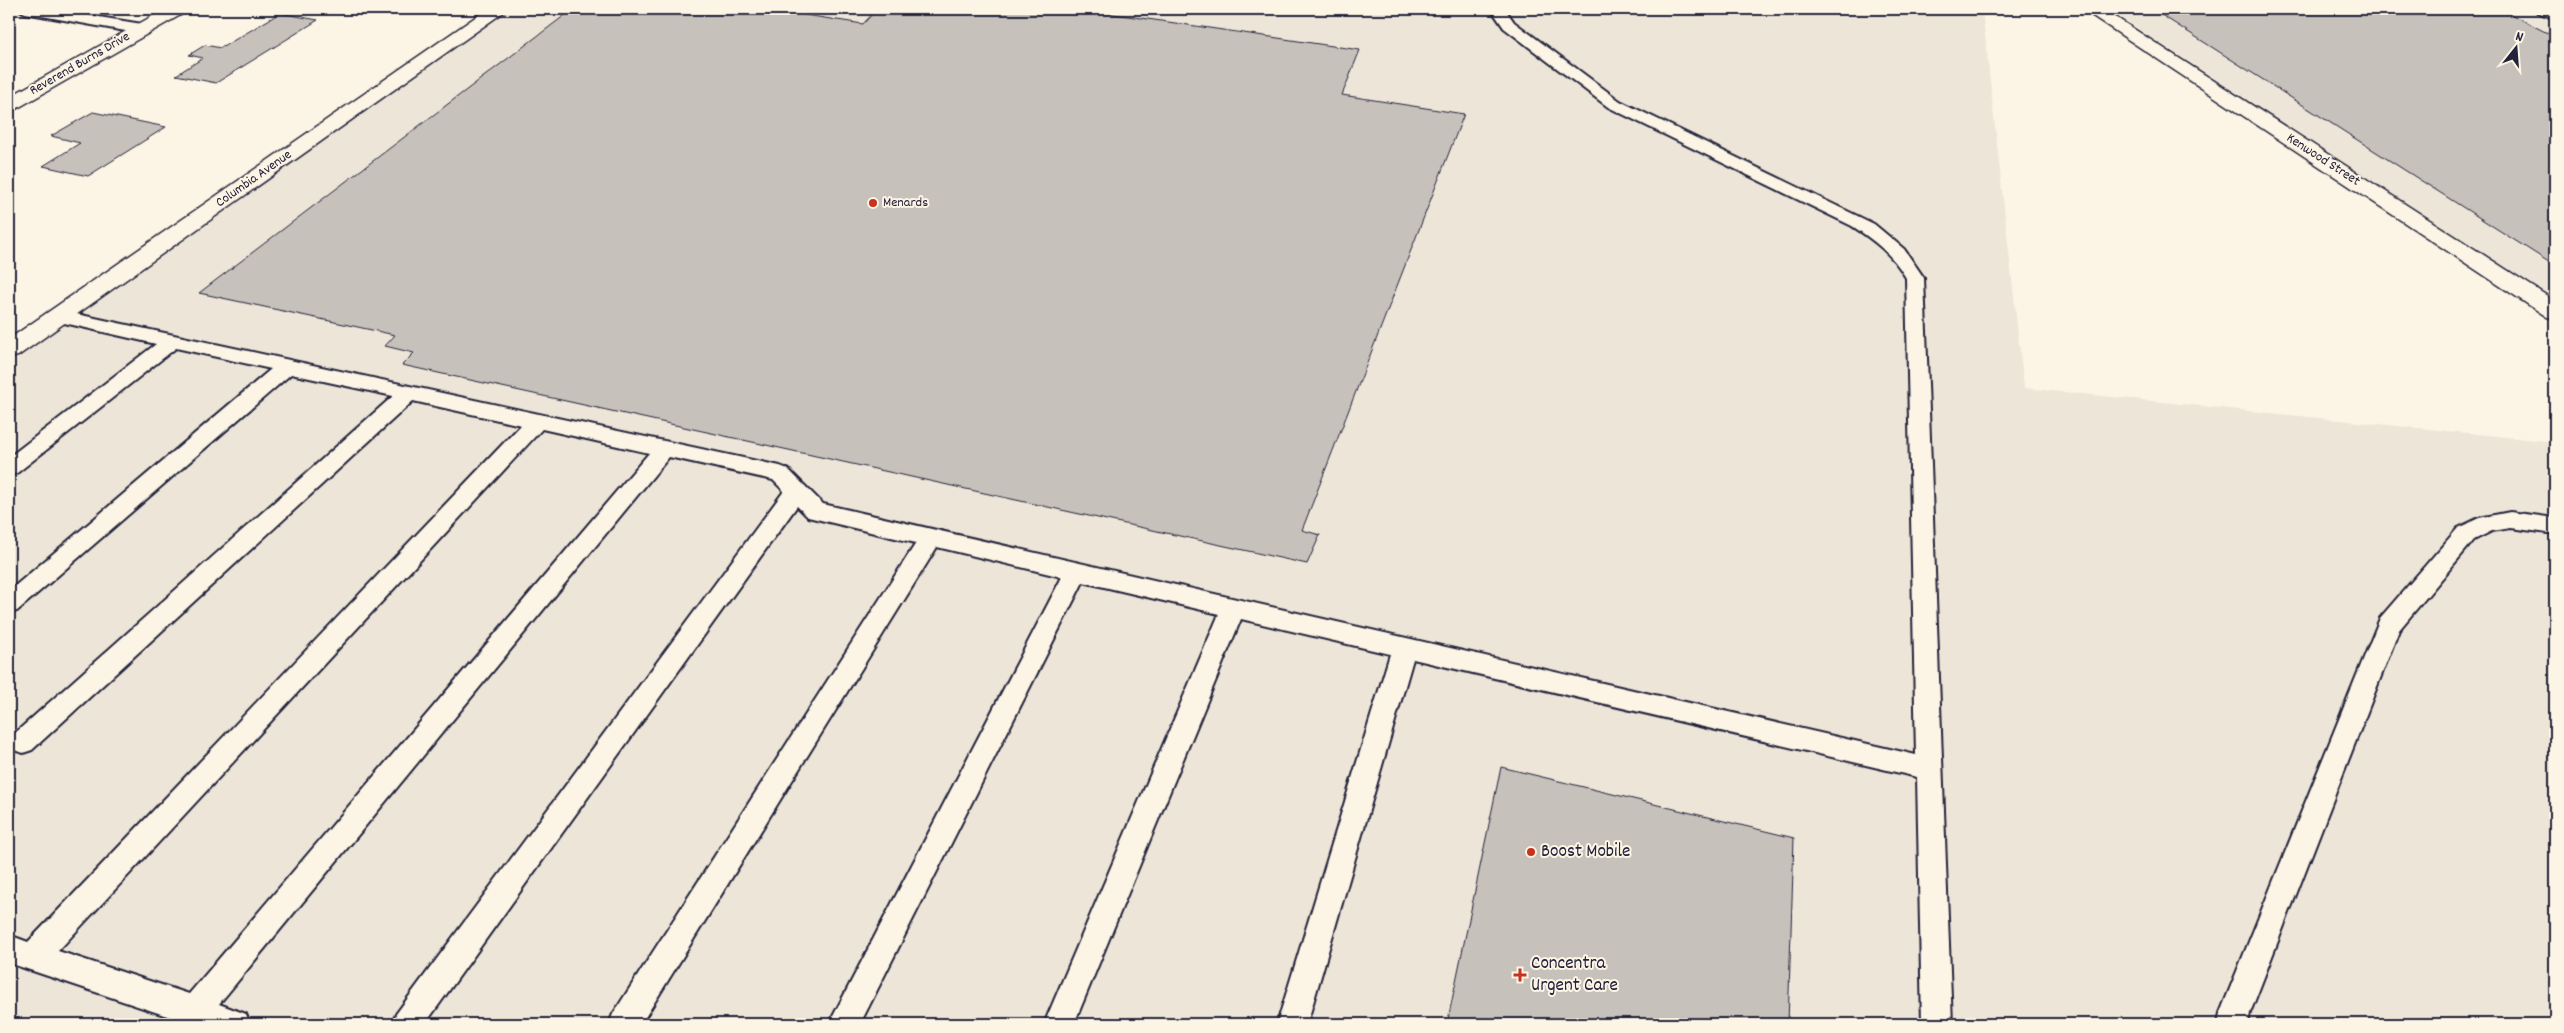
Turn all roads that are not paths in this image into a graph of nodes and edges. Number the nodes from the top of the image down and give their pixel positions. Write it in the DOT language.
graph roads {
  1 [pos="25,9"];
  2 [pos="178,9"];
  3 [pos="499,9"];
  4 [pos="1498,9"];
  5 [pos="2091,9"];
  6 [pos="2542,9"];
  7 [pos="2555,15"];
  8 [pos="142,29"];
  9 [pos="9,105"];
  10 [pos="2555,312"];
  11 [pos="58,316"];
  12 [pos="172,341"];
  13 [pos="9,350"];
  14 [pos="287,366"];
  15 [pos="409,393"];
  16 [pos="537,421"];
  17 [pos="664,449"];
  18 [pos="9,468"];
  19 [pos="796,491"];
  20 [pos="2555,526"];
  21 [pos="931,538"];
  22 [pos="1077,571"];
  23 [pos="9,604"];
  24 [pos="1232,608"];
  25 [pos="1404,647"];
  26 [pos="14,745"];
  27 [pos="1930,769"];
  28 [pos="21,953"];
  29 [pos="194,1011"];
  30 [pos="235,1024"];
  31 [pos="407,1024"];
  32 [pos="624,1024"];
  33 [pos="844,1024"];
  34 [pos="1060,1024"];
  35 [pos="1292,1024"];
  36 [pos="1937,1024"];
  37 [pos="2233,1024"];
  1 -- 8 [label="lane"];
  2 -- 8 [label="street, Reverend Burns Drive"];
  3 -- 11 [label="street, Columbia Avenue"];
  4 -- 27 [label="lane"];
  5 -- 10 [label="street, Kenwood Street"];
  6 -- 7 [label="lane"];
  8 -- 9 [label="street, Reverend Burns Drive"];
  11 -- 12 [label="lane"];
  11 -- 13 [label="street, Columbia Avenue"];
  12 -- 14 [label="lane"];
  12 -- 18 [label="lane"];
  14 -- 15 [label="lane"];
  14 -- 23 [label="lane"];
  15 -- 16 [label="lane"];
  15 -- 26 [label="lane"];
  16 -- 17 [label="lane"];
  16 -- 28 [label="lane"];
  17 -- 19 [label="lane"];
  17 -- 29 [label="lane"];
  19 -- 21 [label="lane"];
  19 -- 31 [label="lane"];
  20 -- 37 [label="lane"];
  21 -- 22 [label="lane"];
  21 -- 32 [label="lane"];
  22 -- 24 [label="lane"];
  22 -- 33 [label="lane"];
  24 -- 25 [label="lane"];
  24 -- 34 [label="lane"];
  25 -- 27 [label="lane"];
  25 -- 35 [label="lane"];
  27 -- 36 [label="lane"];
  28 -- 29 [label="lane"];
  29 -- 30 [label="lane"];
}
